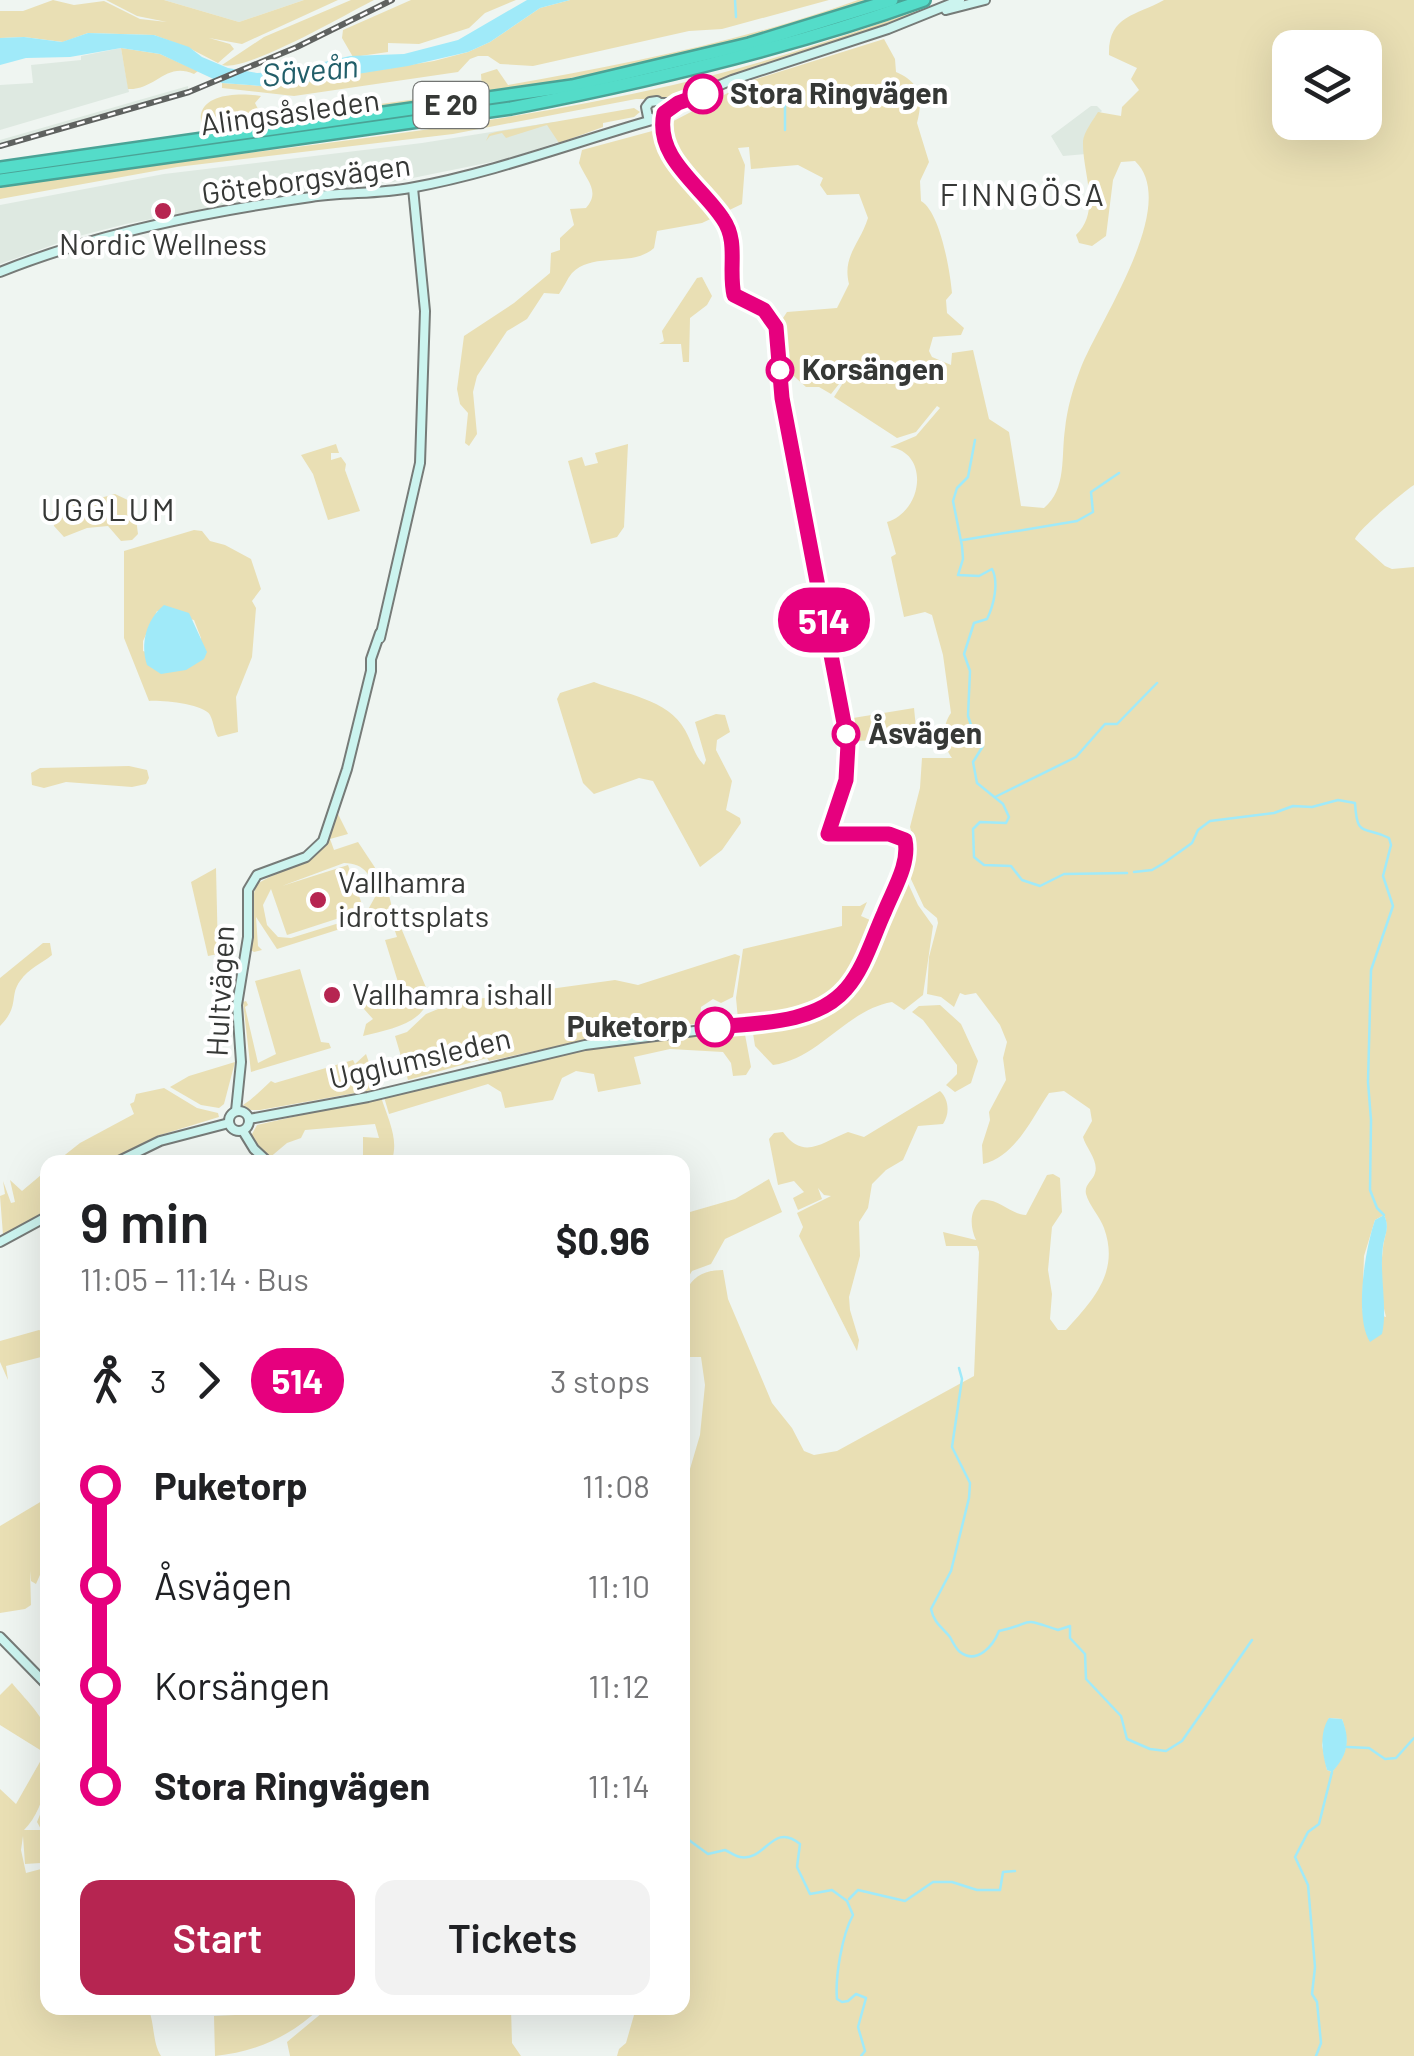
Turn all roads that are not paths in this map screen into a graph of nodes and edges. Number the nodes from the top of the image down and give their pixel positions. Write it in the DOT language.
graph roads {
  1 [pos="892,0"];
  2 [pos="924,0"];
  3 [pos="960,0"];
  4 [pos="985,0"];
  5 [pos="936,11"];
  6 [pos="661,103"];
  7 [pos="678,103"];
  8 [pos="664,113"];
  9 [pos="649,116"];
  10 [pos="0,168"];
  11 [pos="0,180"];
  12 [pos="413,188"];
  13 [pos="0,272"];
  14 [pos="903,838"];
  15 [pos="236,1112"];
  16 [pos="249,1119"];
  17 [pos="230,1123"];
  18 [pos="243,1131"];
  19 [pos="131,1155"];
  20 [pos="260,1155"];
  21 [pos="40,1220"];
  22 [pos="0,1242"];
  23 [pos="0,1638"];
  24 [pos="40,1678"];
  1 -- 10 [label="highway, E 20"];
  2 -- 11 [label="highway, Alingsåsleden / E 20"];
  3 -- 5 [label="street"];
  4 -- 5 [label="street"];
  5 -- 7 [label="street"];
  6 -- 7 [label="street"];
  6 -- 8 [label="street"];
  6 -- 9 [label="street"];
  7 -- 8 [label="street"];
  8 -- 9 [label="street"];
  9 -- 12 [label="street, Göteborgsvägen"];
  12 -- 13 [label="street, Göteborgsvägen"];
  12 -- 15 [label="street, Hultvägen"];
  14 -- 16 [label="street, Ugglumsleden"];
  15 -- 16 [label="street"];
  15 -- 17 [label="street"];
  16 -- 18 [label="street"];
  17 -- 18 [label="street"];
  17 -- 19 [label="street"];
  18 -- 20 [label="street"];
  21 -- 22 [label="street"];
  23 -- 24 [label="street"];
}
